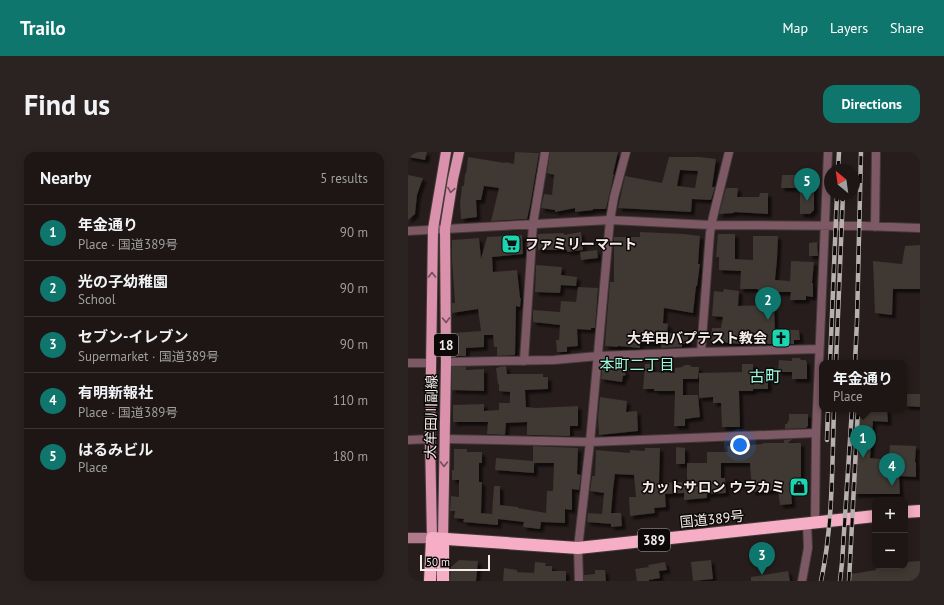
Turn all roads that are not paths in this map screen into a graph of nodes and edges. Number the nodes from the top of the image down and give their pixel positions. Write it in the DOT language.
graph roads {
  1 [pos="446,152"];
  2 [pos="459,152"];
  3 [pos="545,152"];
  4 [pos="626,152"];
  5 [pos="729,152"];
  6 [pos="828,152"];
  7 [pos="876,152"];
  8 [pos="610,220"];
  9 [pos="533,224"];
  10 [pos="711,225"];
  11 [pos="824,226"];
  12 [pos="875,226"];
  13 [pos="445,228"];
  14 [pos="920,228"];
  15 [pos="433,229"];
  16 [pos="408,231"];
  17 [pos="819,349"];
  18 [pos="701,352"];
  19 [pos="598,356"];
  20 [pos="524,361"];
  21 [pos="432,362"];
  22 [pos="446,362"];
  23 [pos="408,364"];
  24 [pos="816,434"];
  25 [pos="430,439"];
  26 [pos="445,439"];
  27 [pos="408,440"];
  28 [pos="590,442"];
  29 [pos="920,511"];
  30 [pos="908,512"];
  31 [pos="872,516"];
  32 [pos="811,523"];
  33 [pos="408,538"];
  34 [pos="437,539"];
  35 [pos="578,548"];
  36 [pos="430,581"];
  37 [pos="443,581"];
  38 [pos="578,581"];
  39 [pos="802,581"];
  1 -- 15 [label="main road, 大牟田川副線 / 18"];
  2 -- 13 [label="main road, 大牟田川副線 / 18, one-way"];
  3 -- 9 [label="street"];
  4 -- 8 [label="street"];
  5 -- 10 [label="street"];
  6 -- 11 [label="street"];
  7 -- 12 [label="street"];
  8 -- 9 [label="street"];
  8 -- 10 [label="street"];
  8 -- 19 [label="street"];
  9 -- 13 [label="street"];
  9 -- 20 [label="street"];
  10 -- 11 [label="street"];
  10 -- 18 [label="street"];
  11 -- 12 [label="street"];
  11 -- 17 [label="street"];
  12 -- 14 [label="street"];
  13 -- 15 [label="street"];
  13 -- 22 [label="main road, 大牟田川副線 / 18, one-way"];
  15 -- 16 [label="street"];
  21 -- 15 [label="main road, 大牟田川副線 / 18, one-way"];
  17 -- 18 [label="street"];
  17 -- 24 [label="street"];
  18 -- 19 [label="street"];
  19 -- 20 [label="street"];
  19 -- 28 [label="street"];
  20 -- 22 [label="street"];
  21 -- 23 [label="street"];
  21 -- 25 [label="main road, 大牟田川副線 / 18"];
  22 -- 26 [label="main road, 大牟田川副線 / 18"];
  24 -- 28 [label="street"];
  24 -- 32 [label="street"];
  25 -- 27 [label="street"];
  25 -- 34 [label="main road, 大牟田川副線 / 18"];
  26 -- 28 [label="street"];
  26 -- 34 [label="main road, 大牟田川副線 / 18, one-way"];
  28 -- 35 [label="street"];
  29 -- 30 [label="highway"];
  31 -- 32 [label="highway, 国道389号 / 389"];
  32 -- 35 [label="highway, 国道389号 / 389"];
  32 -- 39 [label="street"];
  33 -- 34 [label="main road"];
  34 -- 35 [label="highway, 国道389号 / 389"];
  34 -- 36 [label="highway"];
  34 -- 37 [label="highway"];
  35 -- 38 [label="street"];
}
